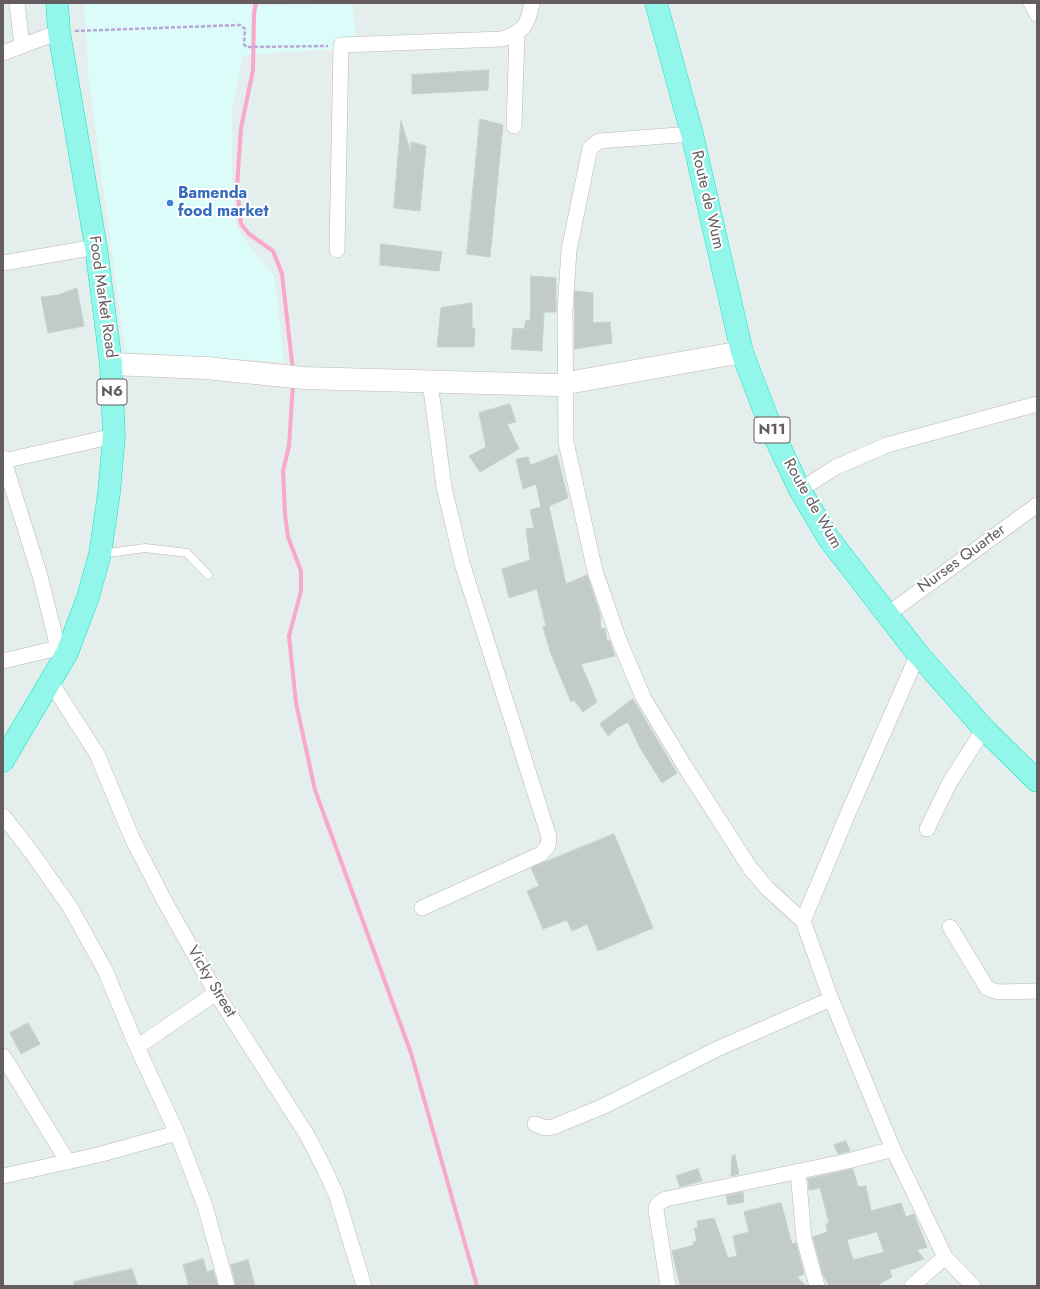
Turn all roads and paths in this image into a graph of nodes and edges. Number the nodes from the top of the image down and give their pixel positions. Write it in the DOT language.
graph roads {
  1 [pos="17,3"];
  2 [pos="56,3"];
  3 [pos="532,3"];
  4 [pos="656,3"];
  5 [pos="1031,3"];
  6 [pos="1037,14"];
  7 [pos="59,32"];
  8 [pos="517,34"];
  9 [pos="341,45"];
  10 [pos="22,46"];
  11 [pos="3,53"];
  12 [pos="514,126"];
  13 [pos="692,134"];
  14 [pos="96,247"];
  15 [pos="337,250"];
  16 [pos="3,263"];
  17 [pos="742,352"];
  18 [pos="111,364"];
  19 [pos="430,382"];
  20 [pos="566,383"];
  21 [pos="1037,404"];
  22 [pos="114,436"];
  23 [pos="3,460"];
  24 [pos="800,490"];
  25 [pos="1037,505"];
  26 [pos="100,554"];
  27 [pos="208,575"];
  28 [pos="888,614"];
  29 [pos="62,650"];
  30 [pos="918,654"];
  31 [pos="3,662"];
  32 [pos="50,681"];
  33 [pos="984,729"];
  34 [pos="3,761"];
  35 [pos="1037,781"];
  36 [pos="3,816"];
  37 [pos="927,829"];
  38 [pos="422,908"];
  39 [pos="803,921"];
  40 [pos="950,927"];
  41 [pos="1037,990"];
  42 [pos="216,993"];
  43 [pos="831,999"];
  44 [pos="137,1047"];
  45 [pos="3,1056"];
  46 [pos="535,1124"];
  47 [pos="177,1133"];
  48 [pos="893,1149"];
  49 [pos="68,1162"];
  50 [pos="798,1171"];
  51 [pos="3,1176"];
  52 [pos="945,1257"];
  53 [pos="227,1286"];
  54 [pos="364,1286"];
  55 [pos="668,1286"];
  56 [pos="817,1286"];
  57 [pos="912,1286"];
  58 [pos="973,1286"];
  1 -- 10 [label="street"];
  2 -- 7 [label="highway, Food Market Road / N6"];
  3 -- 8 [label="street"];
  4 -- 13 [label="highway, Route de Wum / N11"];
  5 -- 6 [label="street"];
  7 -- 9 [label="path"];
  7 -- 10 [label="street"];
  7 -- 14 [label="highway, Food Market Road / N6"];
  8 -- 9 [label="street"];
  8 -- 12 [label="street"];
  9 -- 15 [label="street"];
  10 -- 11 [label="street"];
  13 -- 17 [label="highway, Route de Wum / N11"];
  13 -- 20 [label="street"];
  14 -- 16 [label="street"];
  14 -- 18 [label="highway, Food Market Road / N6"];
  17 -- 20 [label="main road"];
  17 -- 24 [label="highway, Route de Wum / N11"];
  18 -- 19 [label="main road"];
  18 -- 22 [label="highway, Food Market Road / N6"];
  19 -- 20 [label="main road"];
  19 -- 38 [label="street"];
  20 -- 39 [label="street"];
  21 -- 24 [label="street"];
  22 -- 23 [label="street"];
  22 -- 26 [label="highway, Food Market Road / N6"];
  23 -- 29 [label="street"];
  24 -- 28 [label="highway, Route de Wum / N11"];
  25 -- 28 [label="street, Nurses Quarter"];
  26 -- 27 [label="lane"];
  26 -- 29 [label="highway, Food Market Road / N6"];
  28 -- 30 [label="highway, Route de Wum / N11"];
  29 -- 31 [label="street"];
  29 -- 32 [label="highway, Food Market Road / N6"];
  30 -- 33 [label="highway, Route de Wum / N11"];
  30 -- 39 [label="street"];
  32 -- 34 [label="highway, Food Market Road / N6"];
  32 -- 42 [label="street, Vicky Street"];
  33 -- 35 [label="highway, Route de Wum / N11"];
  33 -- 37 [label="street"];
  36 -- 44 [label="street"];
  39 -- 43 [label="street"];
  40 -- 41 [label="street"];
  42 -- 44 [label="street"];
  42 -- 54 [label="street, Vicky Street"];
  43 -- 46 [label="street"];
  43 -- 48 [label="street"];
  44 -- 47 [label="street"];
  45 -- 49 [label="street"];
  47 -- 49 [label="street"];
  47 -- 53 [label="street"];
  48 -- 50 [label="street"];
  48 -- 52 [label="street"];
  49 -- 51 [label="street"];
  50 -- 55 [label="street"];
  50 -- 56 [label="street"];
  52 -- 57 [label="street"];
  52 -- 58 [label="street"];
}
